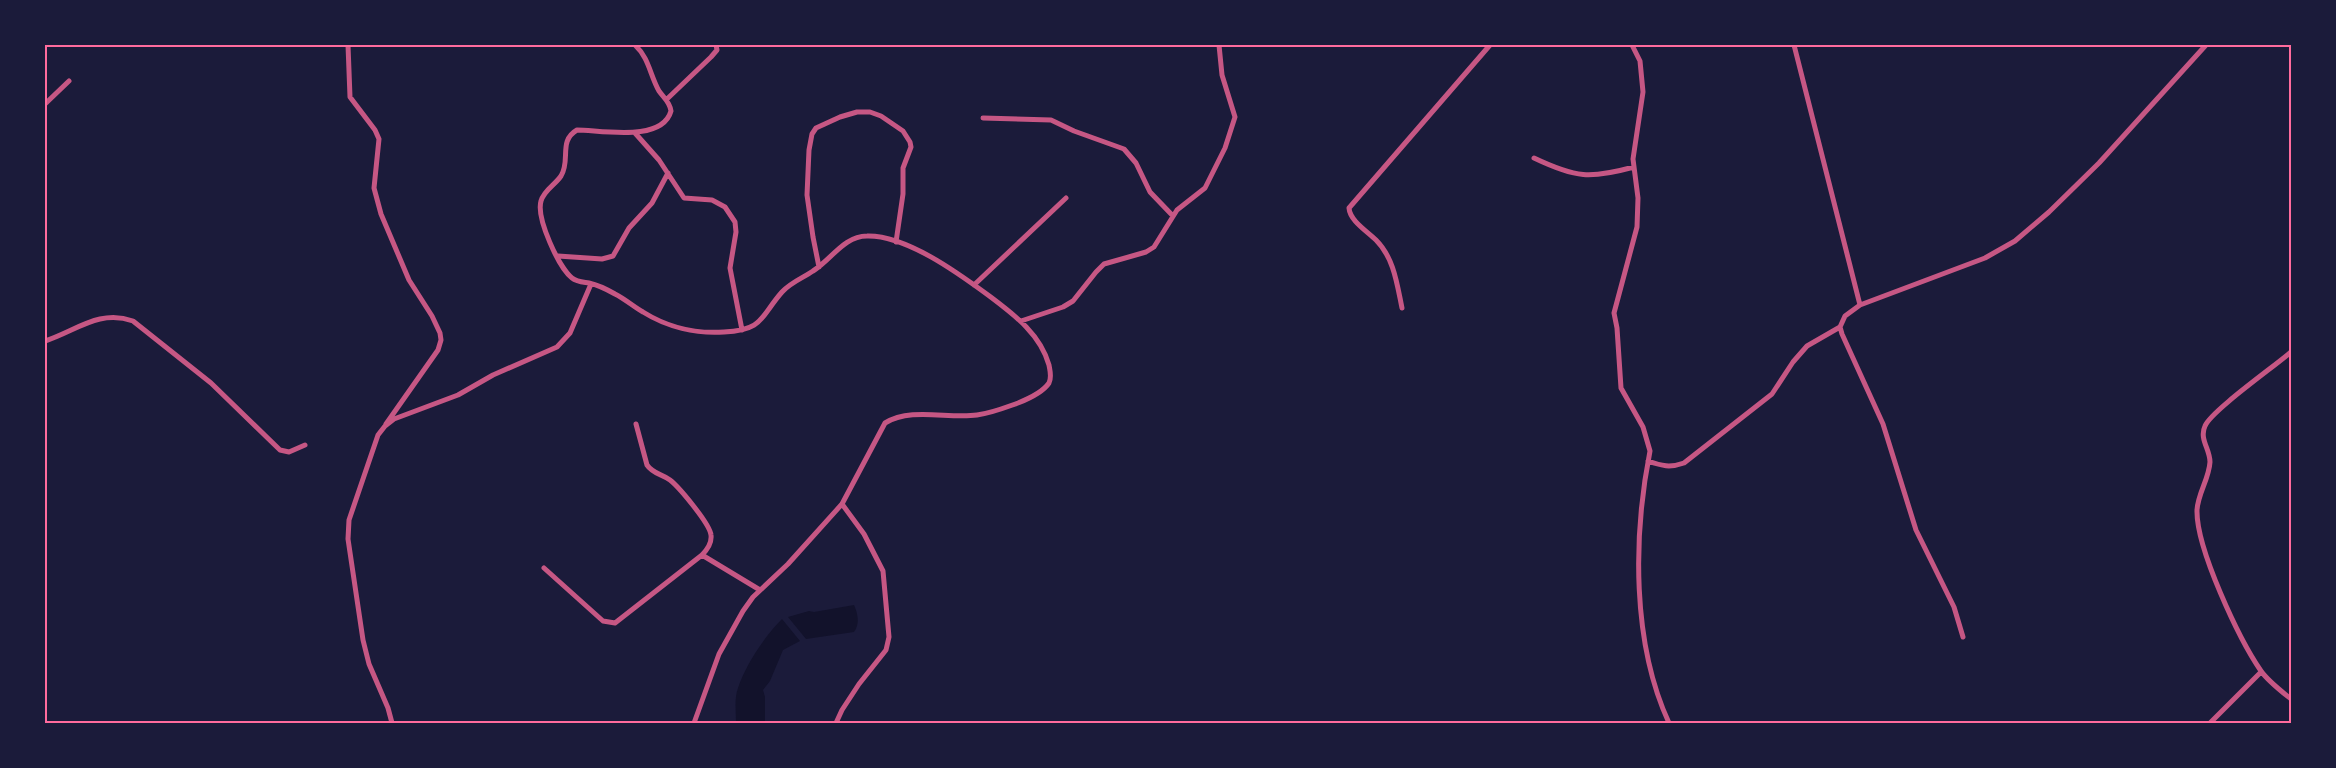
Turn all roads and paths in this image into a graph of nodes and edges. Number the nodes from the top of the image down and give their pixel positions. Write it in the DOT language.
graph roads {
  1 [pos="348,45"];
  2 [pos="635,45"];
  3 [pos="716,45"];
  4 [pos="1219,45"];
  5 [pos="1490,45"];
  6 [pos="1632,45"];
  7 [pos="1794,45"];
  8 [pos="2206,45"];
  9 [pos="69,82"];
  10 [pos="666,99"];
  11 [pos="45,104"];
  12 [pos="983,118"];
  13 [pos="635,133"];
  14 [pos="1534,158"];
  15 [pos="1634,167"];
  16 [pos="668,173"];
  17 [pos="1066,198"];
  18 [pos="1173,216"];
  19 [pos="896,242"];
  20 [pos="558,256"];
  21 [pos="819,267"];
  22 [pos="591,284"];
  23 [pos="974,285"];
  24 [pos="1860,304"];
  25 [pos="1402,308"];
  26 [pos="1021,321"];
  27 [pos="1840,327"];
  28 [pos="742,330"];
  29 [pos="45,341"];
  30 [pos="2291,352"];
  31 [pos="636,424"];
  32 [pos="385,426"];
  33 [pos="305,445"];
  34 [pos="1648,461"];
  35 [pos="842,504"];
  36 [pos="702,555"];
  37 [pos="544,568"];
  38 [pos="760,590"];
  39 [pos="1963,637"];
  40 [pos="2262,672"];
  41 [pos="2291,698"];
  42 [pos="392,723"];
  43 [pos="694,723"];
  44 [pos="836,723"];
  45 [pos="1669,723"];
  46 [pos="2210,723"];
  1 -- 32 [label="street"];
  2 -- 10 [label="street"];
  3 -- 10 [label="street"];
  4 -- 18 [label="street"];
  5 -- 25 [label="street"];
  6 -- 15 [label="street"];
  7 -- 24 [label="street"];
  8 -- 24 [label="street"];
  9 -- 11 [label="street"];
  10 -- 13 [label="street"];
  12 -- 18 [label="street"];
  13 -- 16 [label="street"];
  13 -- 20 [label="street"];
  14 -- 15 [label="street"];
  15 -- 34 [label="street"];
  16 -- 20 [label="street"];
  16 -- 28 [label="street"];
  17 -- 23 [label="street"];
  18 -- 26 [label="street"];
  19 -- 21 [label="street"];
  19 -- 21 [label="street"];
  19 -- 23 [label="street"];
  20 -- 22 [label="street"];
  21 -- 28 [label="street"];
  22 -- 28 [label="street"];
  22 -- 32 [label="street"];
  23 -- 26 [label="street"];
  24 -- 27 [label="street"];
  26 -- 35 [label="street"];
  27 -- 34 [label="street"];
  27 -- 39 [label="street"];
  29 -- 33 [label="street"];
  30 -- 40 [label="street"];
  31 -- 36 [label="street"];
  32 -- 42 [label="street"];
  34 -- 45 [label="street"];
  35 -- 38 [label="street"];
  35 -- 44 [label="street"];
  36 -- 37 [label="street"];
  36 -- 38 [label="street"];
  38 -- 43 [label="street"];
  40 -- 41 [label="street"];
  40 -- 46 [label="street"];
}
